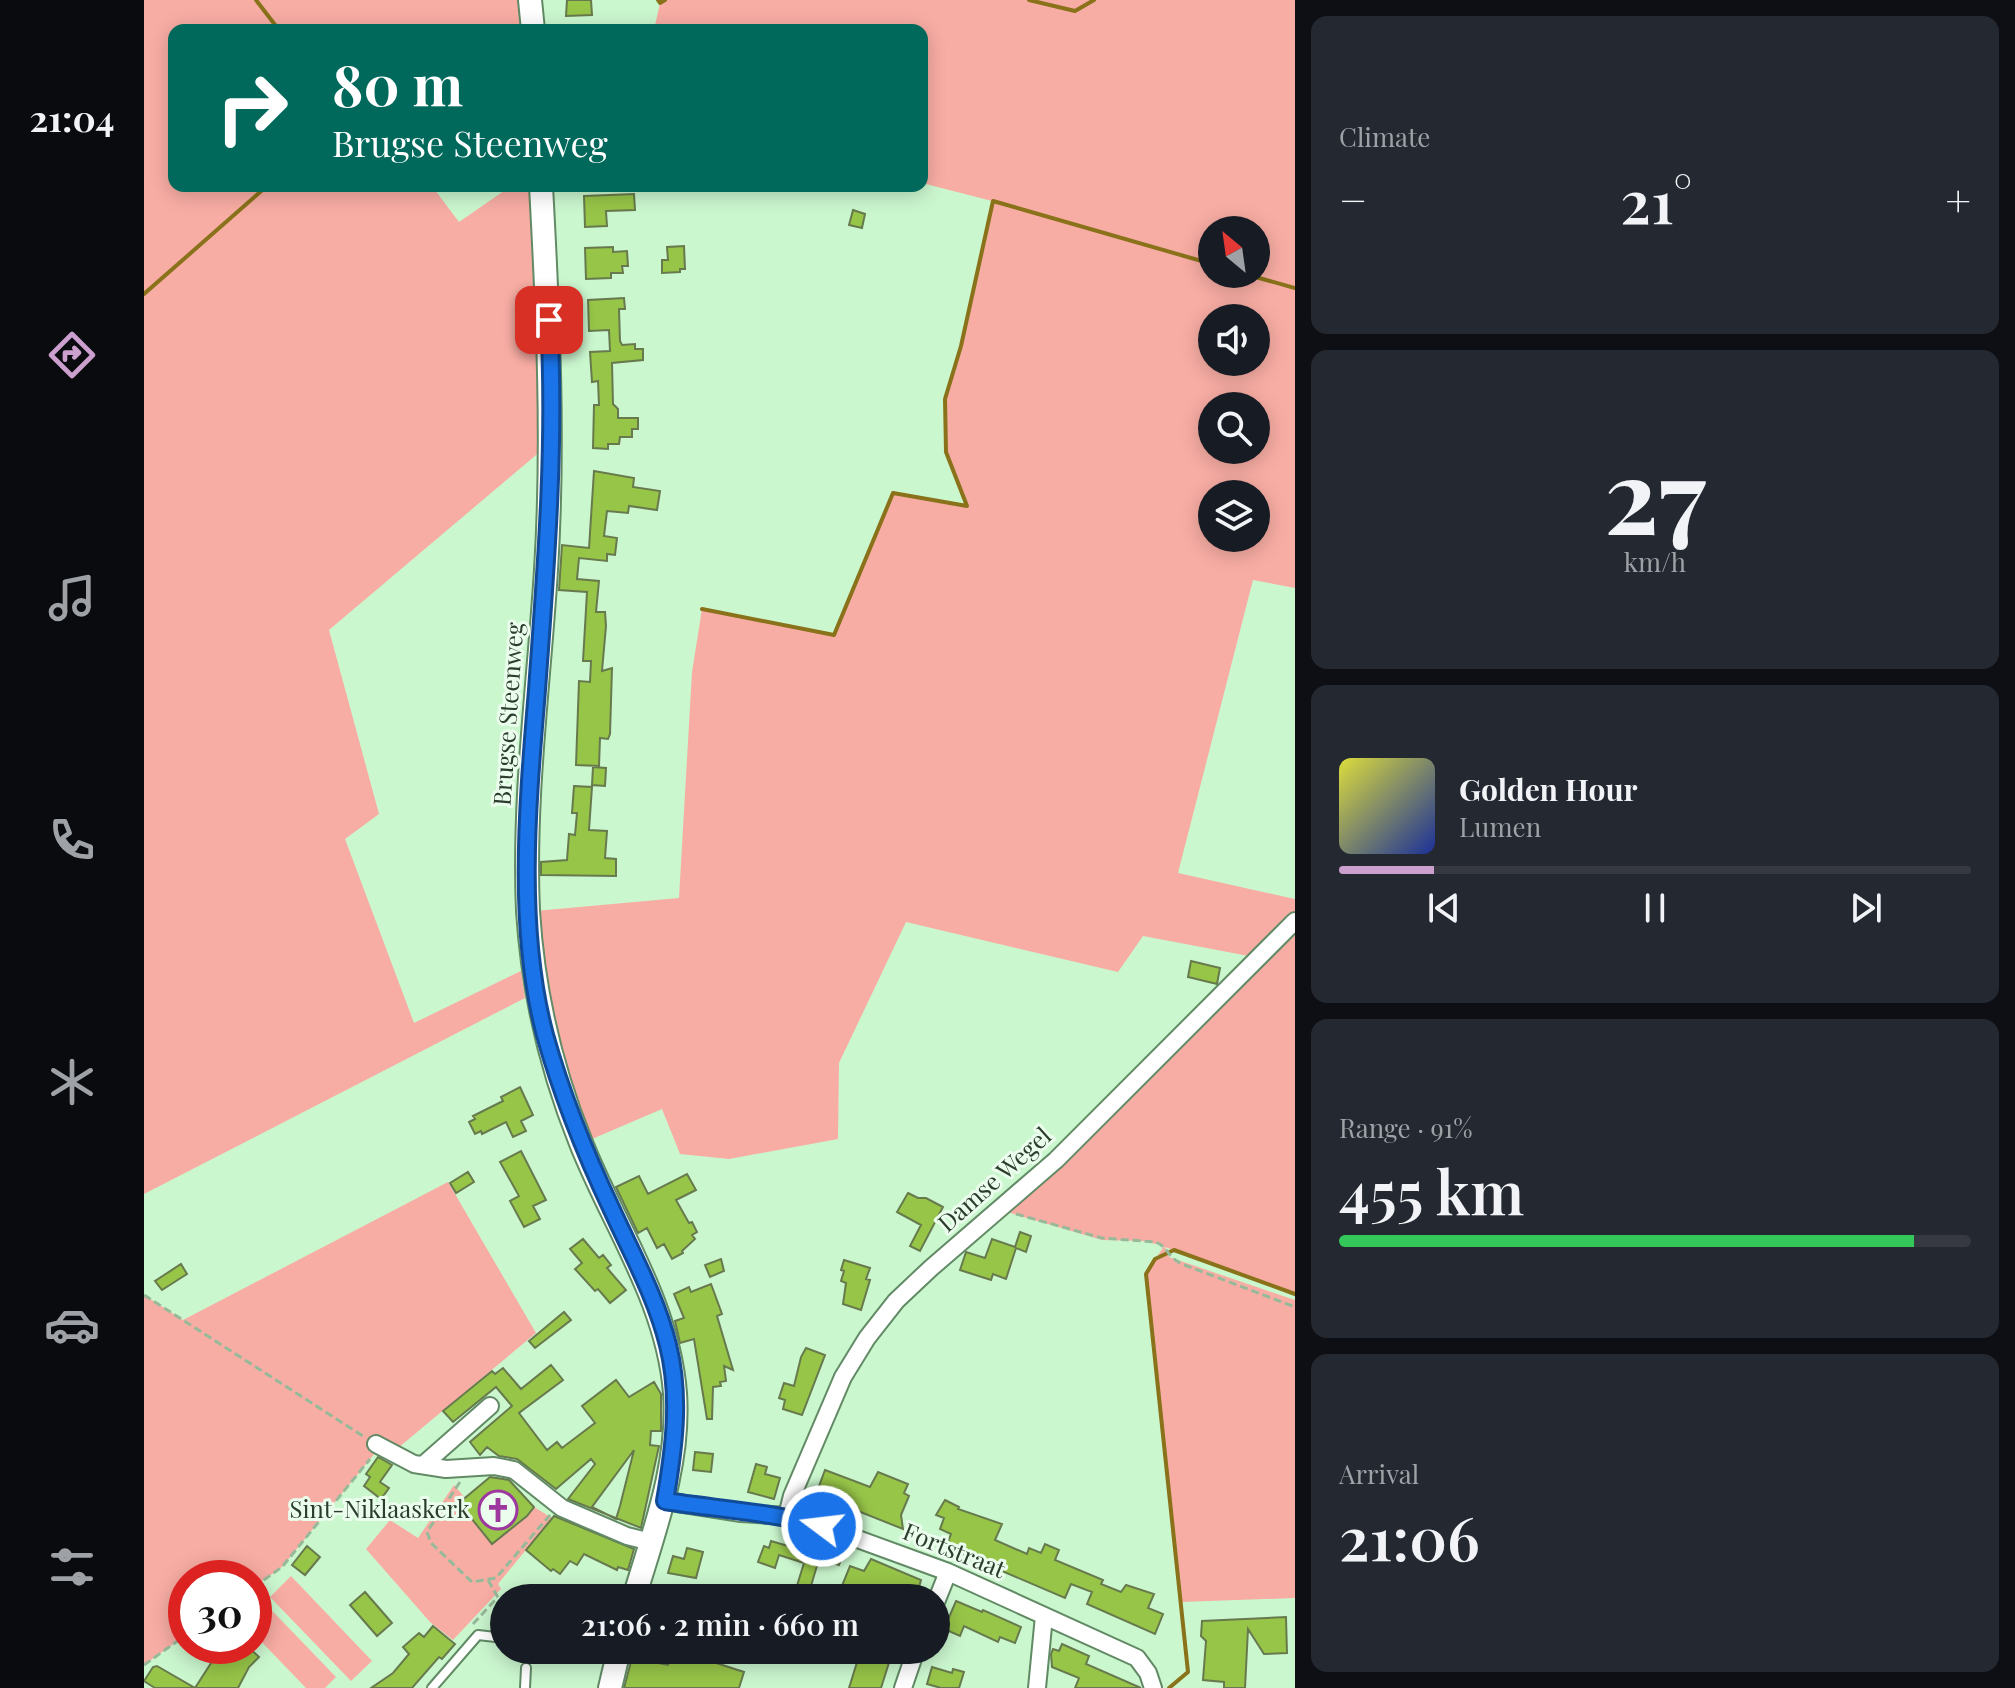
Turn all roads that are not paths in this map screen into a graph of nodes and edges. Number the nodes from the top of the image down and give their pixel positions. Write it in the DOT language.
graph roads {
  1 [pos="530,0"];
  2 [pos="532,24"];
  3 [pos="541,192"];
  4 [pos="1295,921"];
  5 [pos="490,1406"];
  6 [pos="378,1445"];
  7 [pos="423,1465"];
  8 [pos="665,1501"];
  9 [pos="787,1516"];
  10 [pos="651,1542"];
  11 [pos="948,1572"];
  12 [pos="638,1584"];
  13 [pos="943,1584"];
  14 [pos="1044,1616"];
  15 [pos="490,1636"];
  16 [pos="616,1664"];
  17 [pos="911,1664"];
  18 [pos="526,1668"];
  19 [pos="432,1688"];
  20 [pos="525,1688"];
  21 [pos="610,1688"];
  22 [pos="903,1688"];
  23 [pos="1037,1688"];
  24 [pos="1153,1688"];
  1 -- 2 [label="main road"];
  3 -- 8 [label="main road, Brugse Steenweg"];
  4 -- 9 [label="street, Damse Wegel"];
  5 -- 7 [label="street"];
  6 -- 7 [label="street"];
  7 -- 10 [label="street"];
  8 -- 9 [label="street, Fortstraat"];
  8 -- 10 [label="main road, Brugse Steenweg"];
  9 -- 11 [label="street, Fortstraat"];
  10 -- 12 [label="main road, Brugse Steenweg"];
  11 -- 13 [label="street"];
  11 -- 14 [label="street, Fortstraat"];
  14 -- 23 [label="street"];
  14 -- 24 [label="street, Fortstraat"];
  15 -- 19 [label="lane"];
  16 -- 21 [label="main road"];
  17 -- 22 [label="street"];
  18 -- 20 [label="lane"];
}
